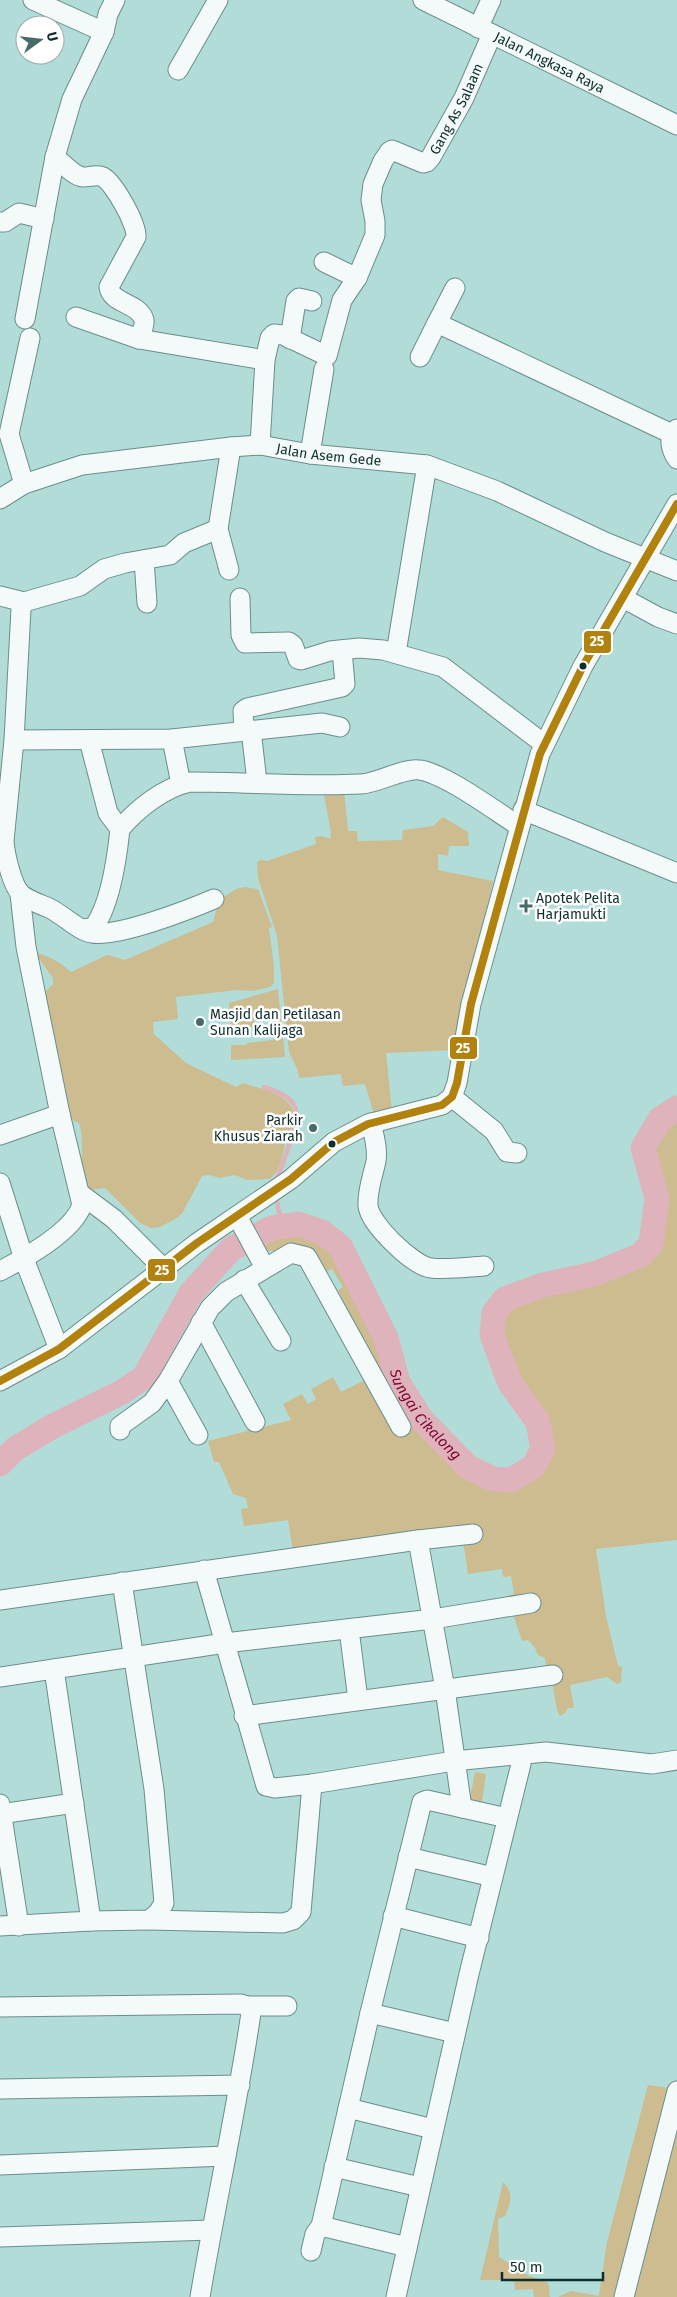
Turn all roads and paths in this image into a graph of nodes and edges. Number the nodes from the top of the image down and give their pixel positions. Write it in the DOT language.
graph roads {
  1 [pos="33,0"];
  2 [pos="115,0"];
  3 [pos="218,0"];
  4 [pos="423,0"];
  5 [pos="491,0"];
  6 [pos="485,31"];
  7 [pos="104,32"];
  8 [pos="178,70"];
  9 [pos="677,125"];
  10 [pos="55,156"];
  11 [pos="44,219"];
  12 [pos="0,222"];
  13 [pos="324,262"];
  14 [pos="357,278"];
  15 [pos="455,288"];
  16 [pos="312,301"];
  17 [pos="76,317"];
  18 [pos="25,319"];
  19 [pos="438,323"];
  20 [pos="30,338"];
  21 [pos="139,339"];
  22 [pos="290,339"];
  23 [pos="420,357"];
  24 [pos="265,360"];
  25 [pos="325,362"];
  26 [pos="674,432"];
  27 [pos="260,445"];
  28 [pos="231,446"];
  29 [pos="310,454"];
  30 [pos="677,459"];
  31 [pos="427,465"];
  32 [pos="24,484"];
  33 [pos="0,499"];
  34 [pos="677,504"];
  35 [pos="218,529"];
  36 [pos="646,557"];
  37 [pos="144,560"];
  38 [pos="228,570"];
  39 [pos="677,571"];
  40 [pos="0,596"];
  41 [pos="240,598"];
  42 [pos="623,598"];
  43 [pos="24,602"];
  44 [pos="147,603"];
  45 [pos="677,624"];
  46 [pos="342,650"];
  47 [pos="396,653"];
  48 [pos="340,727"];
  49 [pos="247,730"];
  50 [pos="172,739"];
  51 [pos="14,740"];
  52 [pos="89,740"];
  53 [pos="544,744"];
  54 [pos="5,782"];
  55 [pos="257,782"];
  56 [pos="181,784"];
  57 [pos="521,818"];
  58 [pos="120,829"];
  59 [pos="677,873"];
  60 [pos="20,894"];
  61 [pos="214,899"];
  62 [pos="83,929"];
  63 [pos="452,1097"];
  64 [pos="60,1114"];
  65 [pos="371,1123"];
  66 [pos="0,1135"];
  67 [pos="516,1153"];
  68 [pos="0,1183"];
  69 [pos="82,1195"];
  70 [pos="239,1220"];
  71 [pos="24,1259"];
  72 [pos="261,1261"];
  73 [pos="484,1266"];
  74 [pos="164,1269"];
  75 [pos="0,1271"];
  76 [pos="244,1280"];
  77 [pos="202,1322"];
  78 [pos="281,1341"];
  79 [pos="59,1349"];
  80 [pos="0,1381"];
  81 [pos="168,1381"];
  82 [pos="255,1422"];
  83 [pos="401,1427"];
  84 [pos="120,1430"];
  85 [pos="198,1435"];
  86 [pos="473,1534"];
  87 [pos="418,1540"];
  88 [pos="204,1570"];
  89 [pos="122,1582"];
  90 [pos="0,1600"];
  91 [pos="531,1603"];
  92 [pos="433,1619"];
  93 [pos="349,1629"];
  94 [pos="225,1643"];
  95 [pos="134,1658"];
  96 [pos="54,1669"];
  97 [pos="554,1675"];
  98 [pos="0,1677"];
  99 [pos="445,1689"];
  100 [pos="358,1700"];
  101 [pos="244,1716"];
  102 [pos="677,1760"];
  103 [pos="454,1761"];
  104 [pos="521,1764"];
  105 [pos="312,1784"];
  106 [pos="74,1803"];
  107 [pos="462,1808"];
  108 [pos="0,1810"];
  109 [pos="507,1818"];
  110 [pos="408,1857"];
  111 [pos="493,1877"];
  112 [pos="393,1916"];
  113 [pos="149,1920"];
  114 [pos="91,1921"];
  115 [pos="0,1926"];
  116 [pos="19,1926"];
  117 [pos="479,1938"];
  118 [pos="247,2006"];
  119 [pos="287,2006"];
  120 [pos="0,2007"];
  121 [pos="370,2013"];
  122 [pos="455,2033"];
  123 [pos="240,2085"];
  124 [pos="0,2088"];
  125 [pos="677,2091"];
  126 [pos="348,2108"];
  127 [pos="433,2129"];
  128 [pos="226,2156"];
  129 [pos="0,2165"];
  130 [pos="334,2167"];
  131 [pos="420,2187"];
  132 [pos="321,2226"];
  133 [pos="211,2230"];
  134 [pos="0,2237"];
  135 [pos="407,2246"];
  136 [pos="311,2252"];
  137 [pos="200,2297"];
  138 [pos="396,2297"];
  139 [pos="624,2297"];
  1 -- 7 [label="street"];
  2 -- 7 [label="street"];
  3 -- 8 [label="street"];
  4 -- 6 [label="street, Jalan Angkasa Raya"];
  5 -- 6 [label="street"];
  6 -- 9 [label="street, Jalan Angkasa Raya"];
  6 -- 14 [label="street, Gang As Salaam"];
  7 -- 10 [label="street"];
  10 -- 11 [label="street"];
  10 -- 21 [label="street"];
  11 -- 12 [label="street"];
  11 -- 18 [label="street"];
  13 -- 14 [label="street"];
  14 -- 25 [label="street, Gang As Salaam"];
  15 -- 19 [label="street"];
  16 -- 22 [label="street"];
  17 -- 21 [label="street"];
  19 -- 23 [label="street"];
  19 -- 26 [label="street"];
  20 -- 32 [label="street"];
  21 -- 24 [label="street"];
  22 -- 24 [label="street"];
  22 -- 25 [label="street"];
  24 -- 27 [label="street"];
  25 -- 29 [label="street, Gang As Salaam"];
  26 -- 30 [label="street"];
  27 -- 28 [label="street, Jalan Asem Gede"];
  27 -- 29 [label="street, Jalan Asem Gede"];
  28 -- 32 [label="street, Jalan Asem Gede"];
  28 -- 35 [label="street"];
  29 -- 31 [label="street, Jalan Asem Gede"];
  31 -- 36 [label="street, Jalan Asem Gede"];
  31 -- 47 [label="street"];
  32 -- 33 [label="street, Jalan Asem Gede"];
  34 -- 36 [label="street"];
  35 -- 37 [label="street"];
  35 -- 38 [label="street"];
  36 -- 39 [label="street, Jalan Asem Gede"];
  36 -- 42 [label="street"];
  37 -- 43 [label="street"];
  37 -- 44 [label="street"];
  40 -- 43 [label="street"];
  41 -- 46 [label="street"];
  42 -- 45 [label="street"];
  42 -- 53 [label="street"];
  43 -- 51 [label="street"];
  46 -- 47 [label="street"];
  46 -- 49 [label="street"];
  47 -- 53 [label="street"];
  48 -- 49 [label="street"];
  49 -- 50 [label="street"];
  49 -- 55 [label="street"];
  50 -- 52 [label="street"];
  50 -- 56 [label="street"];
  51 -- 52 [label="street"];
  51 -- 54 [label="street"];
  52 -- 58 [label="street"];
  53 -- 57 [label="street"];
  54 -- 60 [label="street"];
  55 -- 56 [label="street"];
  55 -- 57 [label="street"];
  56 -- 58 [label="street"];
  57 -- 59 [label="street"];
  57 -- 63 [label="street"];
  58 -- 62 [label="street"];
  60 -- 62 [label="street"];
  60 -- 64 [label="street"];
  61 -- 62 [label="street"];
  63 -- 65 [label="street"];
  63 -- 67 [label="street"];
  64 -- 66 [label="street"];
  64 -- 69 [label="street"];
  65 -- 70 [label="street"];
  65 -- 73 [label="street"];
  68 -- 71 [label="street"];
  69 -- 71 [label="street"];
  69 -- 74 [label="street"];
  70 -- 72 [label="street"];
  70 -- 74 [label="street"];
  71 -- 75 [label="street"];
  71 -- 79 [label="street"];
  72 -- 76 [label="street"];
  72 -- 83 [label="street"];
  74 -- 79 [label="street"];
  76 -- 77 [label="street"];
  76 -- 78 [label="street"];
  77 -- 81 [label="street"];
  77 -- 82 [label="street"];
  79 -- 80 [label="street"];
  81 -- 84 [label="street"];
  81 -- 85 [label="street"];
  86 -- 87 [label="street"];
  87 -- 88 [label="street"];
  87 -- 92 [label="street"];
  88 -- 89 [label="street"];
  88 -- 94 [label="street"];
  89 -- 90 [label="street"];
  89 -- 95 [label="street"];
  91 -- 92 [label="street"];
  92 -- 93 [label="street"];
  92 -- 99 [label="street"];
  93 -- 94 [label="street"];
  93 -- 100 [label="street"];
  94 -- 95 [label="street"];
  94 -- 101 [label="street"];
  95 -- 96 [label="street"];
  95 -- 113 [label="street"];
  96 -- 98 [label="street"];
  96 -- 106 [label="street"];
  97 -- 99 [label="street"];
  99 -- 100 [label="street"];
  99 -- 103 [label="street"];
  100 -- 101 [label="street"];
  101 -- 105 [label="street"];
  102 -- 103 [label="street"];
  103 -- 105 [label="street"];
  103 -- 107 [label="street"];
  104 -- 109 [label="street"];
  105 -- 113 [label="street"];
  106 -- 108 [label="street"];
  106 -- 114 [label="street"];
  107 -- 109 [label="street"];
  107 -- 110 [label="street"];
  108 -- 116 [label="street"];
  109 -- 111 [label="street"];
  110 -- 111 [label="street"];
  110 -- 112 [label="street"];
  111 -- 117 [label="street"];
  112 -- 117 [label="street"];
  112 -- 121 [label="street"];
  113 -- 114 [label="street"];
  114 -- 116 [label="street"];
  115 -- 116 [label="street"];
  117 -- 122 [label="street"];
  118 -- 119 [label="street"];
  118 -- 120 [label="street"];
  118 -- 123 [label="street"];
  121 -- 122 [label="street"];
  121 -- 126 [label="street"];
  122 -- 127 [label="street"];
  123 -- 124 [label="street"];
  123 -- 128 [label="street"];
  125 -- 139 [label="street"];
  126 -- 127 [label="street"];
  126 -- 130 [label="street"];
  127 -- 131 [label="street"];
  128 -- 129 [label="street"];
  128 -- 133 [label="street"];
  130 -- 131 [label="street"];
  130 -- 132 [label="street"];
  131 -- 135 [label="street"];
  132 -- 135 [label="street"];
  132 -- 136 [label="street"];
  133 -- 134 [label="street"];
  133 -- 137 [label="street"];
  135 -- 138 [label="street"];
}
